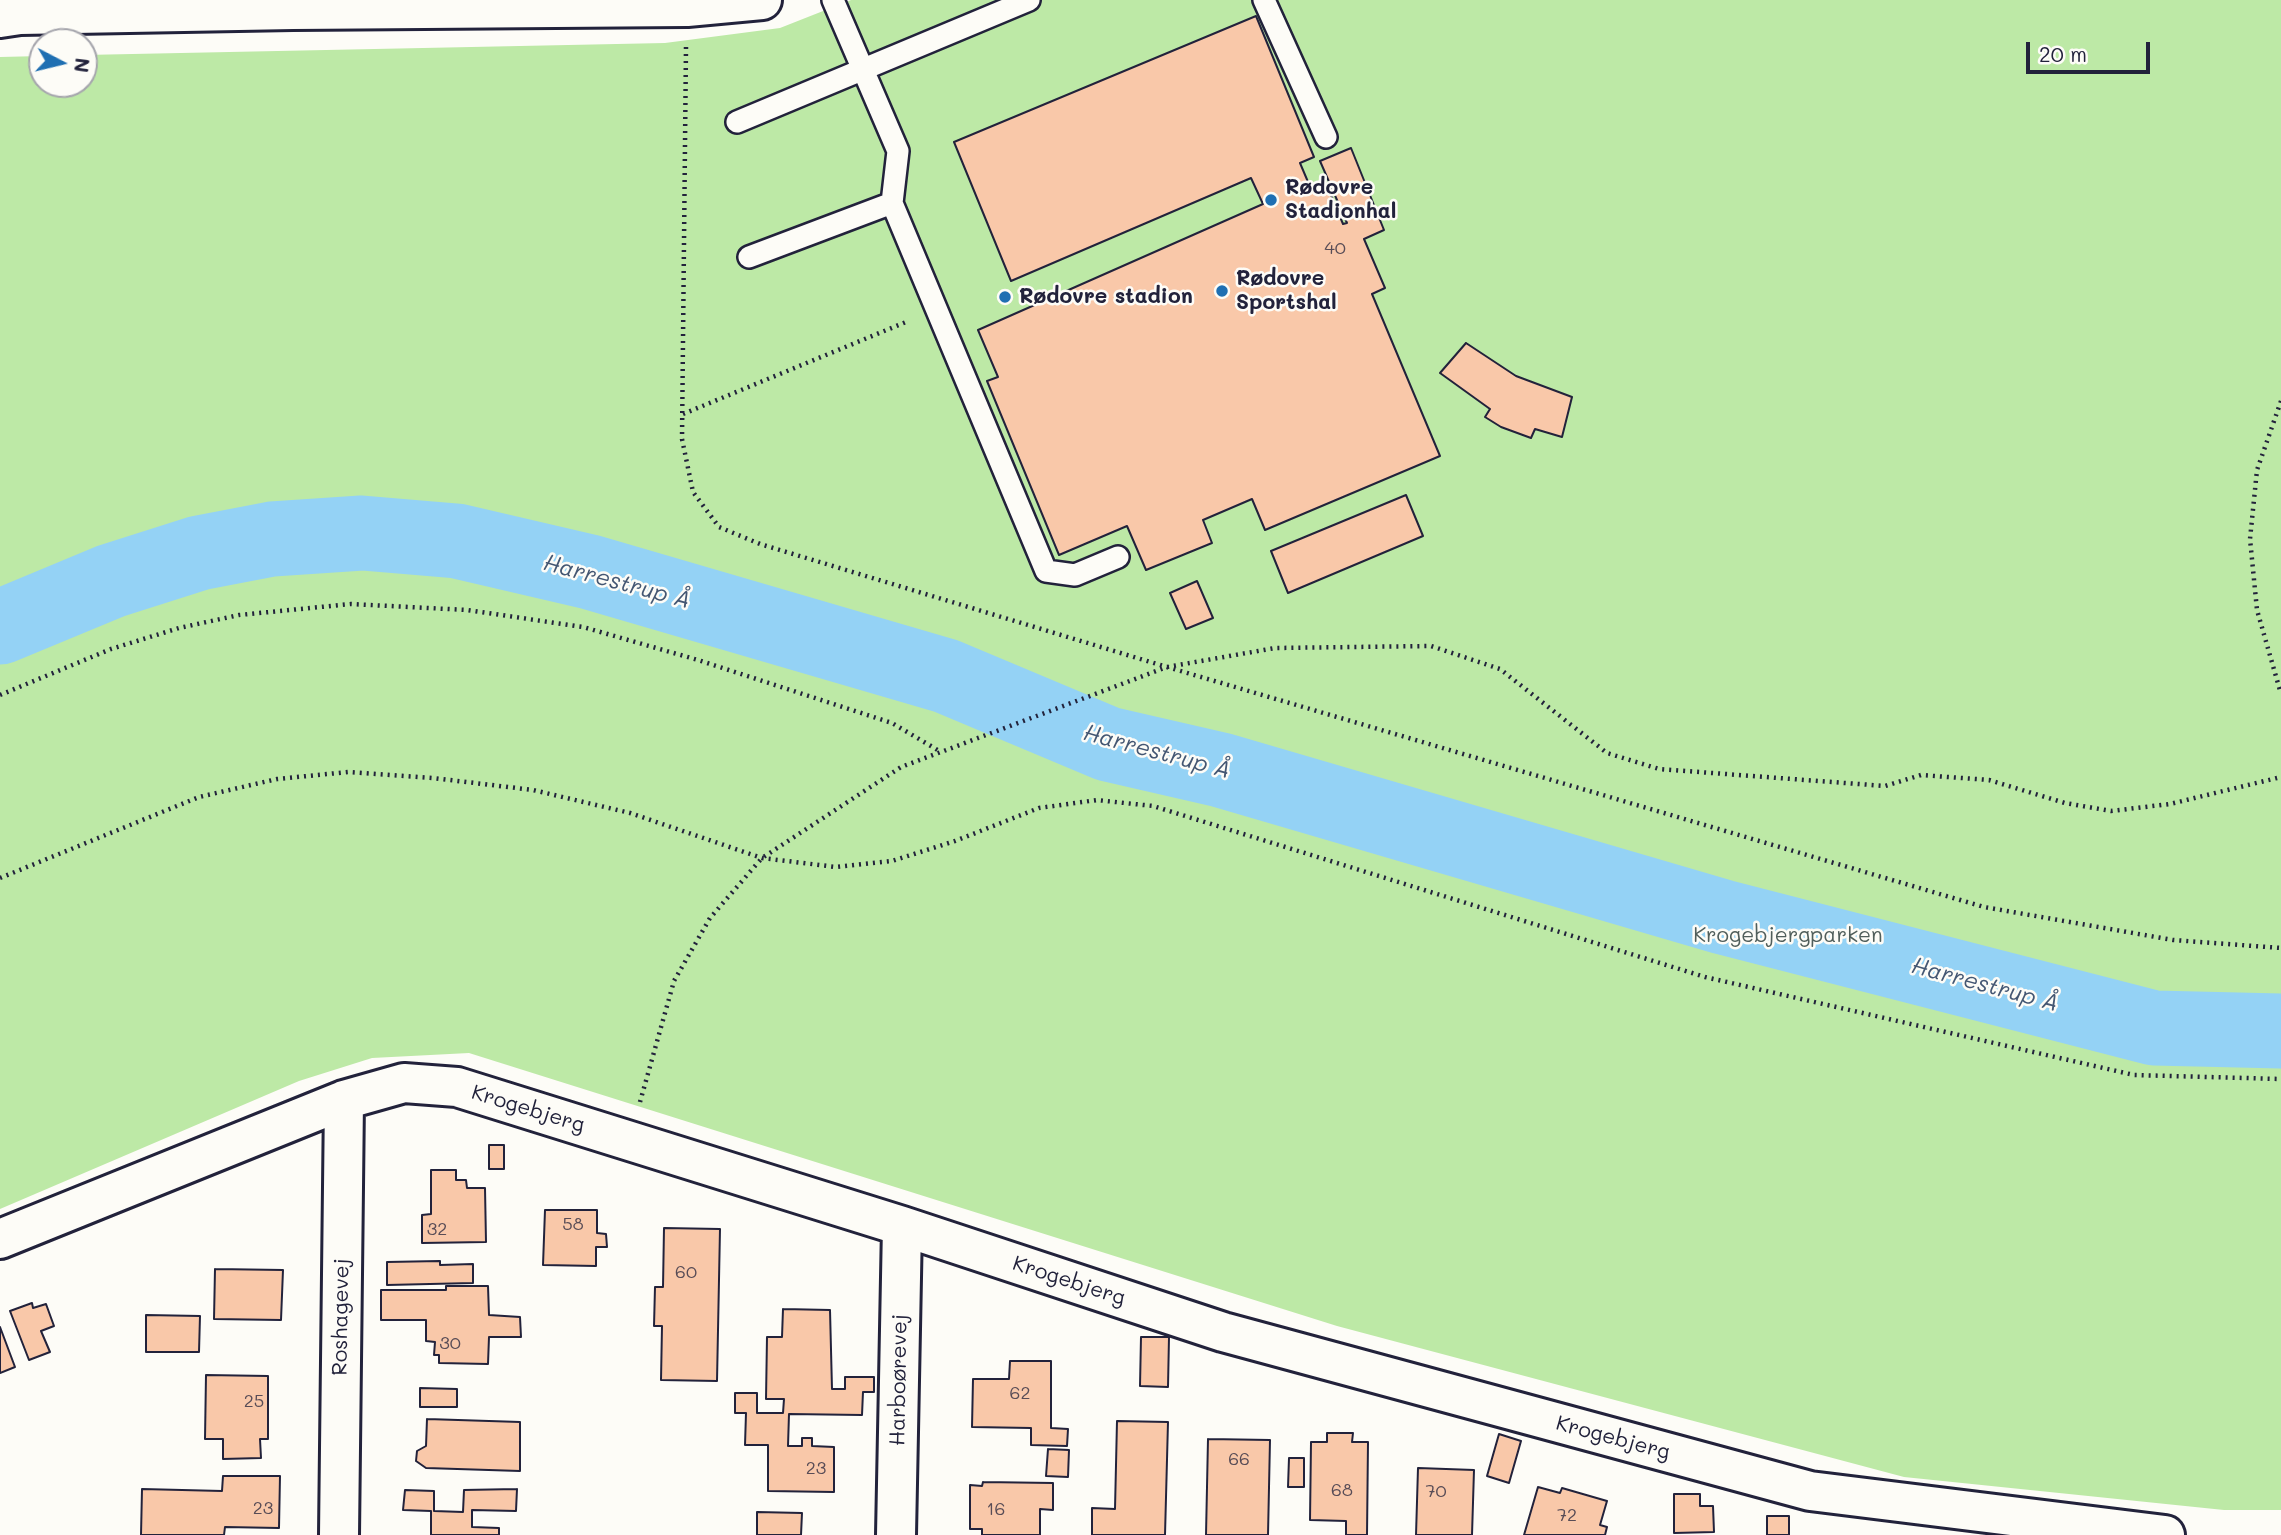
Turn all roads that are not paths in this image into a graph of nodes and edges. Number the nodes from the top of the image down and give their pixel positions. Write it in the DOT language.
graph roads {
  1 [pos="762,0"];
  2 [pos="833,0"];
  3 [pos="1029,0"];
  4 [pos="1264,0"];
  5 [pos="0,18"];
  6 [pos="863,69"];
  7 [pos="737,122"];
  8 [pos="1326,137"];
  9 [pos="891,204"];
  10 [pos="748,257"];
  11 [pos="1118,557"];
  12 [pos="344,1100"];
  13 [pos="902,1226"];
  14 [pos="0,1239"];
  15 [pos="339,1535"];
  16 [pos="896,1535"];
  17 [pos="2165,1535"];
  1 -- 5 [label="street"];
  2 -- 6 [label="lane"];
  3 -- 6 [label="lane"];
  4 -- 8 [label="lane"];
  6 -- 7 [label="lane"];
  6 -- 9 [label="lane"];
  9 -- 10 [label="lane"];
  9 -- 11 [label="lane"];
  12 -- 13 [label="street, Krogebjerg"];
  12 -- 14 [label="street, Krogebjerg"];
  12 -- 15 [label="street, Roshagevej"];
  13 -- 16 [label="street, Harboørevej"];
  13 -- 17 [label="street, Krogebjerg"];
}
